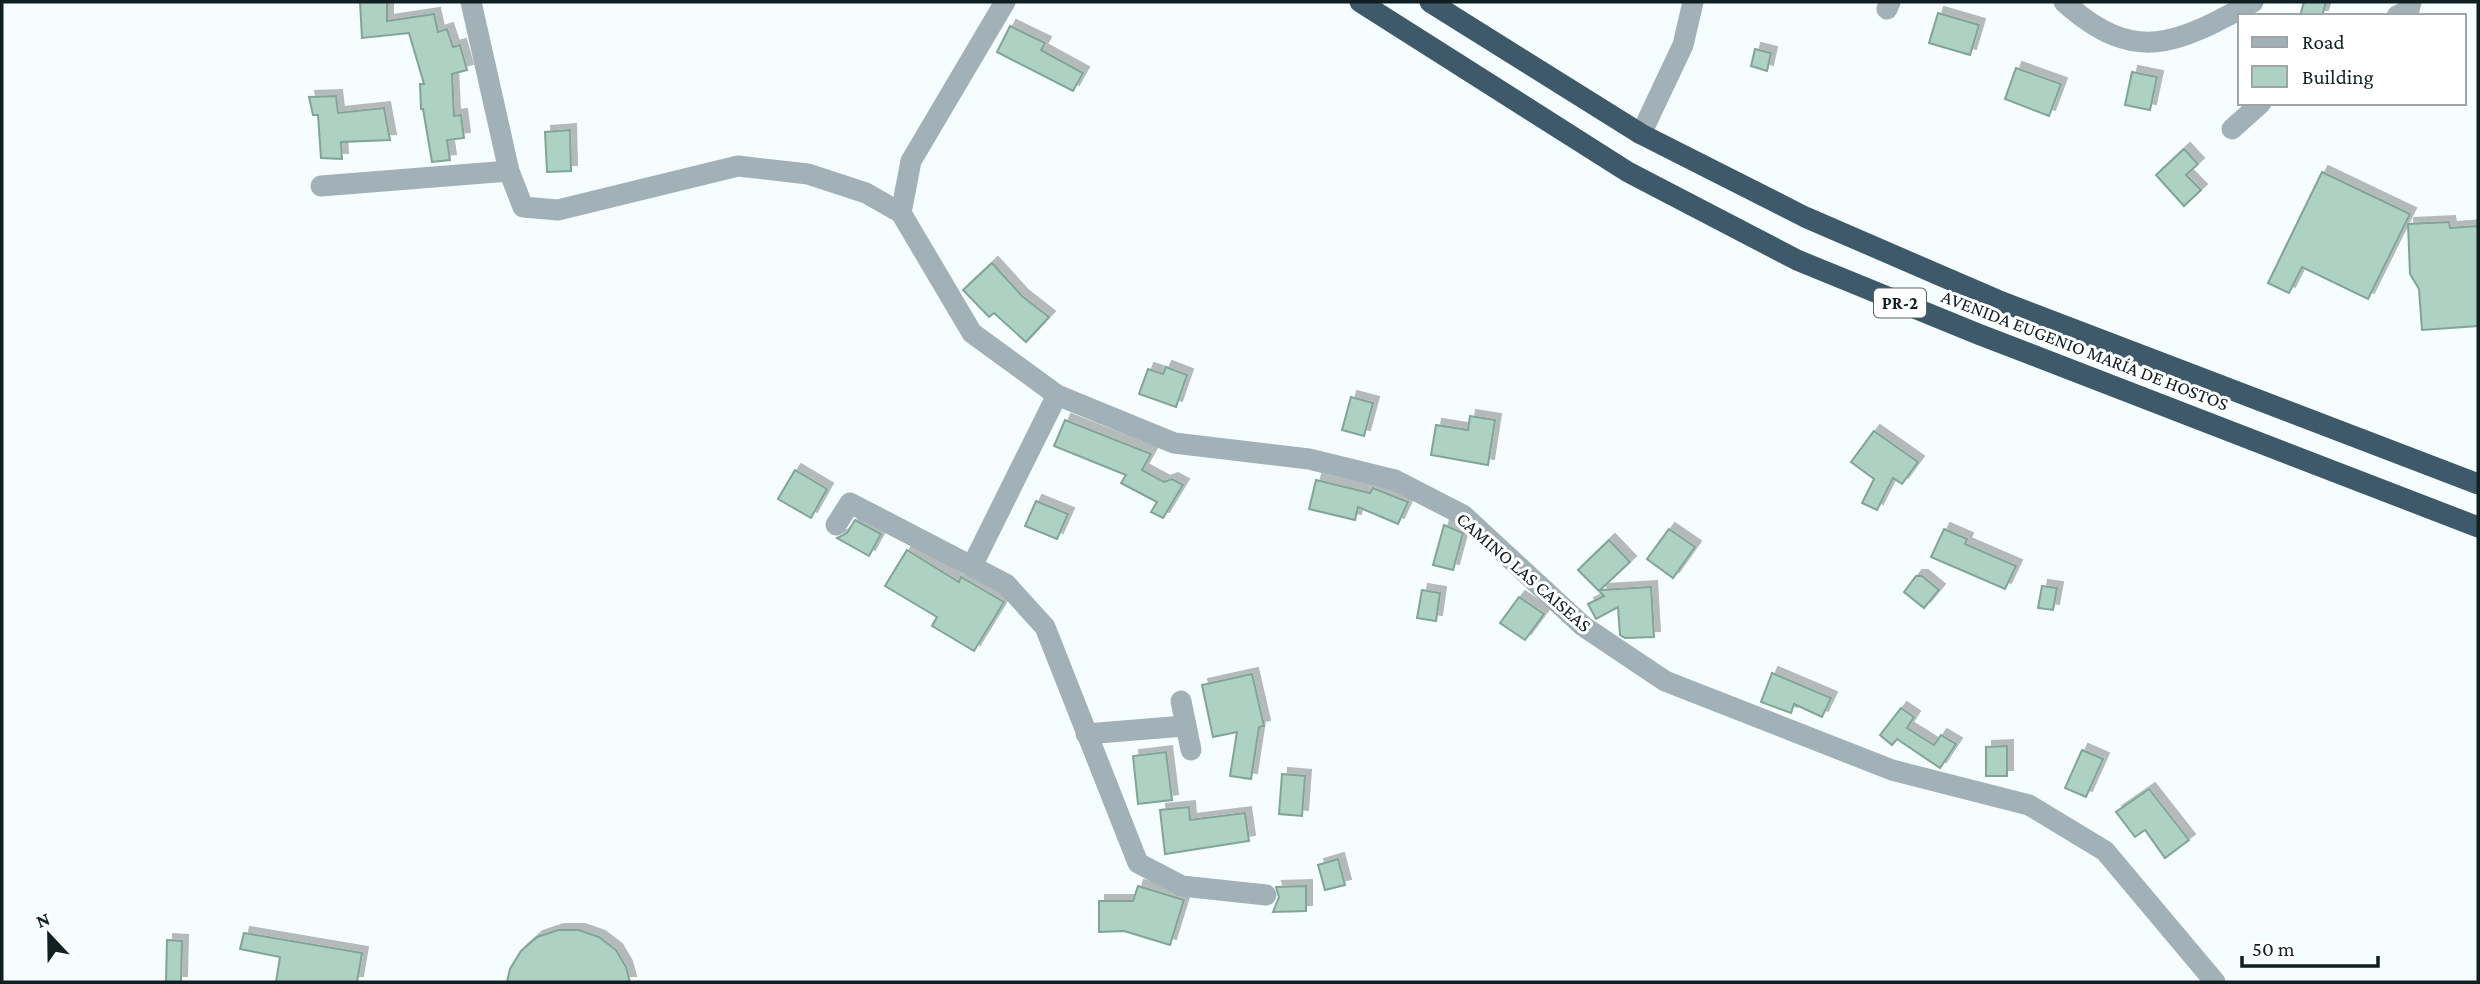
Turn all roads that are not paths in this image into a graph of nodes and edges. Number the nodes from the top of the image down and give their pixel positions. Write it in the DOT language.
graph roads {
  1 [pos="471,2"];
  2 [pos="1005,2"];
  3 [pos="1360,2"];
  4 [pos="1430,2"];
  5 [pos="1693,2"];
  6 [pos="2064,2"];
  7 [pos="2253,2"];
  8 [pos="2259,105"];
  9 [pos="2232,130"];
  10 [pos="1641,134"];
  11 [pos="509,171"];
  12 [pos="321,186"];
  13 [pos="901,213"];
  14 [pos="1057,395"];
  15 [pos="2478,484"];
  16 [pos="836,525"];
  17 [pos="2478,527"];
  18 [pos="973,564"];
  19 [pos="1181,701"];
  20 [pos="1184,726"];
  21 [pos="1086,734"];
  22 [pos="1191,750"];
  23 [pos="1266,895"];
  24 [pos="2216,982"];
  1 -- 11 [label="street"];
  2 -- 13 [label="street"];
  3 -- 17 [label="highway, AVENIDA EUGENIO MARÍA DE HOSTOS / PR-2"];
  4 -- 10 [label="highway, AVENIDA EUGENIO MARÍA DE HOSTOS / PR-2"];
  5 -- 10 [label="street"];
  6 -- 7 [label="street"];
  8 -- 9 [label="street"];
  10 -- 15 [label="highway, AVENIDA EUGENIO MARÍA DE HOSTOS / PR-2"];
  11 -- 12 [label="street"];
  11 -- 13 [label="street"];
  13 -- 14 [label="street, CAMINO LAS CAISEAS"];
  14 -- 18 [label="street"];
  14 -- 24 [label="street, CAMINO LAS CAISEAS"];
  16 -- 18 [label="street"];
  18 -- 21 [label="street"];
  19 -- 20 [label="street"];
  20 -- 21 [label="street"];
  20 -- 22 [label="street"];
  21 -- 23 [label="street"];
}
